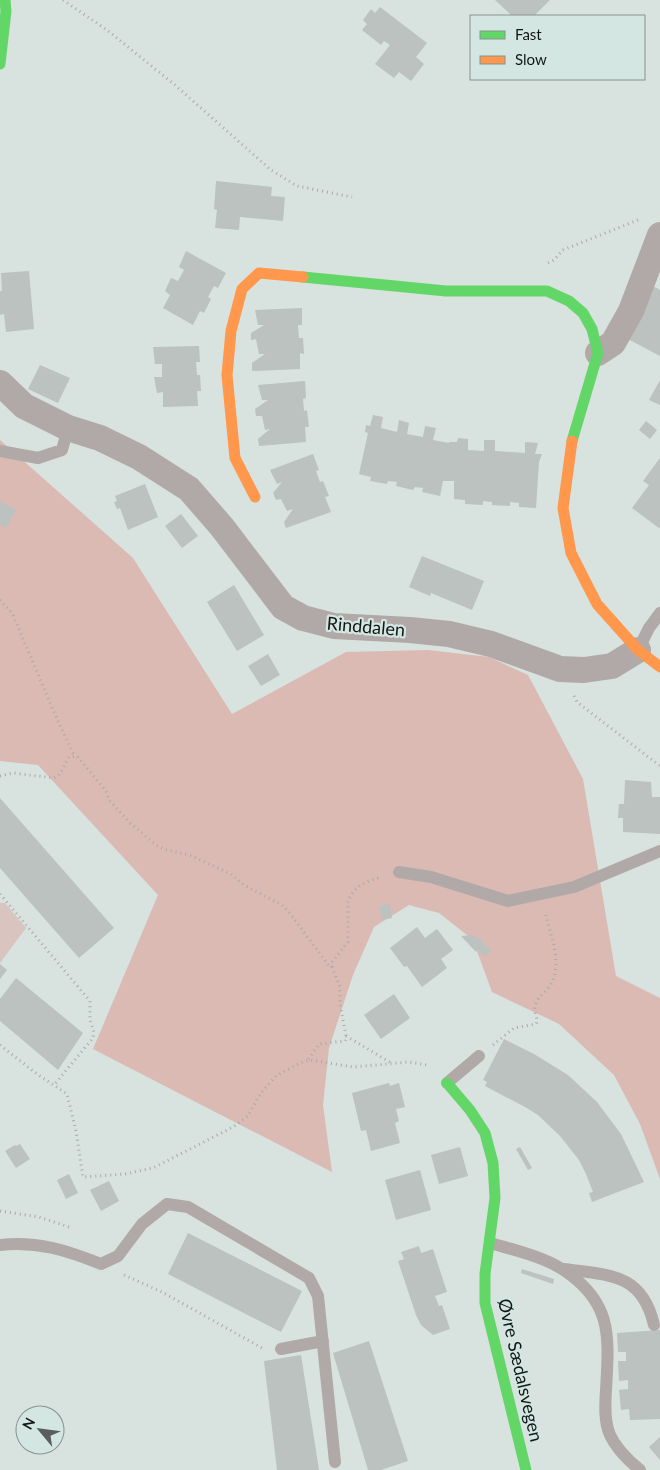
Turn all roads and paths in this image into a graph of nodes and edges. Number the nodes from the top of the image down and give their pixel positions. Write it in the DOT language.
graph roads {
  1 [pos="5,0"];
  2 [pos="63,0"];
  3 [pos="0,64"];
  4 [pos="352,197"];
  5 [pos="652,226"];
  6 [pos="548,263"];
  7 [pos="598,353"];
  8 [pos="0,383"];
  9 [pos="68,428"];
  10 [pos="0,451"];
  11 [pos="255,497"];
  12 [pos="0,600"];
  13 [pos="660,613"];
  14 [pos="638,650"];
  15 [pos="660,667"];
  16 [pos="560,669"];
  17 [pos="74,755"];
  18 [pos="660,766"];
  19 [pos="0,776"];
  20 [pos="660,851"];
  21 [pos="399,872"];
  22 [pos="0,894"];
  23 [pos="540,894"];
  24 [pos="332,967"];
  25 [pos="346,1036"];
  26 [pos="0,1045"];
  27 [pos="479,1056"];
  28 [pos="308,1060"];
  29 [pos="393,1064"];
  30 [pos="435,1068"];
  31 [pos="447,1083"];
  32 [pos="54,1085"];
  33 [pos="0,1211"];
  34 [pos="68,1227"];
  35 [pos="490,1242"];
  36 [pos="0,1245"];
  37 [pos="101,1264"];
  38 [pos="561,1269"];
  39 [pos="654,1325"];
  40 [pos="323,1342"];
  41 [pos="281,1349"];
  42 [pos="335,1462"];
  43 [pos="526,1470"];
  44 [pos="640,1470"];
  1 -- 3 [label="street"];
  2 -- 4 [label="path"];
  5 -- 6 [label="path"];
  5 -- 7 [label="street"];
  7 -- 11 [label="street"];
  7 -- 14 [label="street"];
  8 -- 9 [label="street, Rinddalen"];
  9 -- 10 [label="lane"];
  9 -- 16 [label="street, Rinddalen"];
  12 -- 17 [label="path"];
  13 -- 14 [label="lane"];
  14 -- 15 [label="street"];
  14 -- 16 [label="street, Rinddalen"];
  16 -- 18 [label="path"];
  17 -- 19 [label="path"];
  17 -- 24 [label="path"];
  20 -- 23 [label="lane"];
  21 -- 23 [label="lane"];
  21 -- 24 [label="path"];
  22 -- 32 [label="path"];
  23 -- 27 [label="path"];
  24 -- 25 [label="path"];
  25 -- 28 [label="path"];
  25 -- 29 [label="path"];
  26 -- 32 [label="path"];
  27 -- 31 [label="lane"];
  28 -- 29 [label="path"];
  28 -- 32 [label="path"];
  29 -- 30 [label="path"];
  31 -- 35 [label="street, Øvre Sædalsvegen"];
  33 -- 34 [label="path"];
  35 -- 38 [label="lane"];
  35 -- 43 [label="street, Øvre Sædalsvegen"];
  36 -- 37 [label="lane"];
  37 -- 40 [label="lane"];
  37 -- 41 [label="path"];
  38 -- 39 [label="lane"];
  38 -- 44 [label="lane"];
  40 -- 41 [label="lane"];
  40 -- 42 [label="lane"];
}
